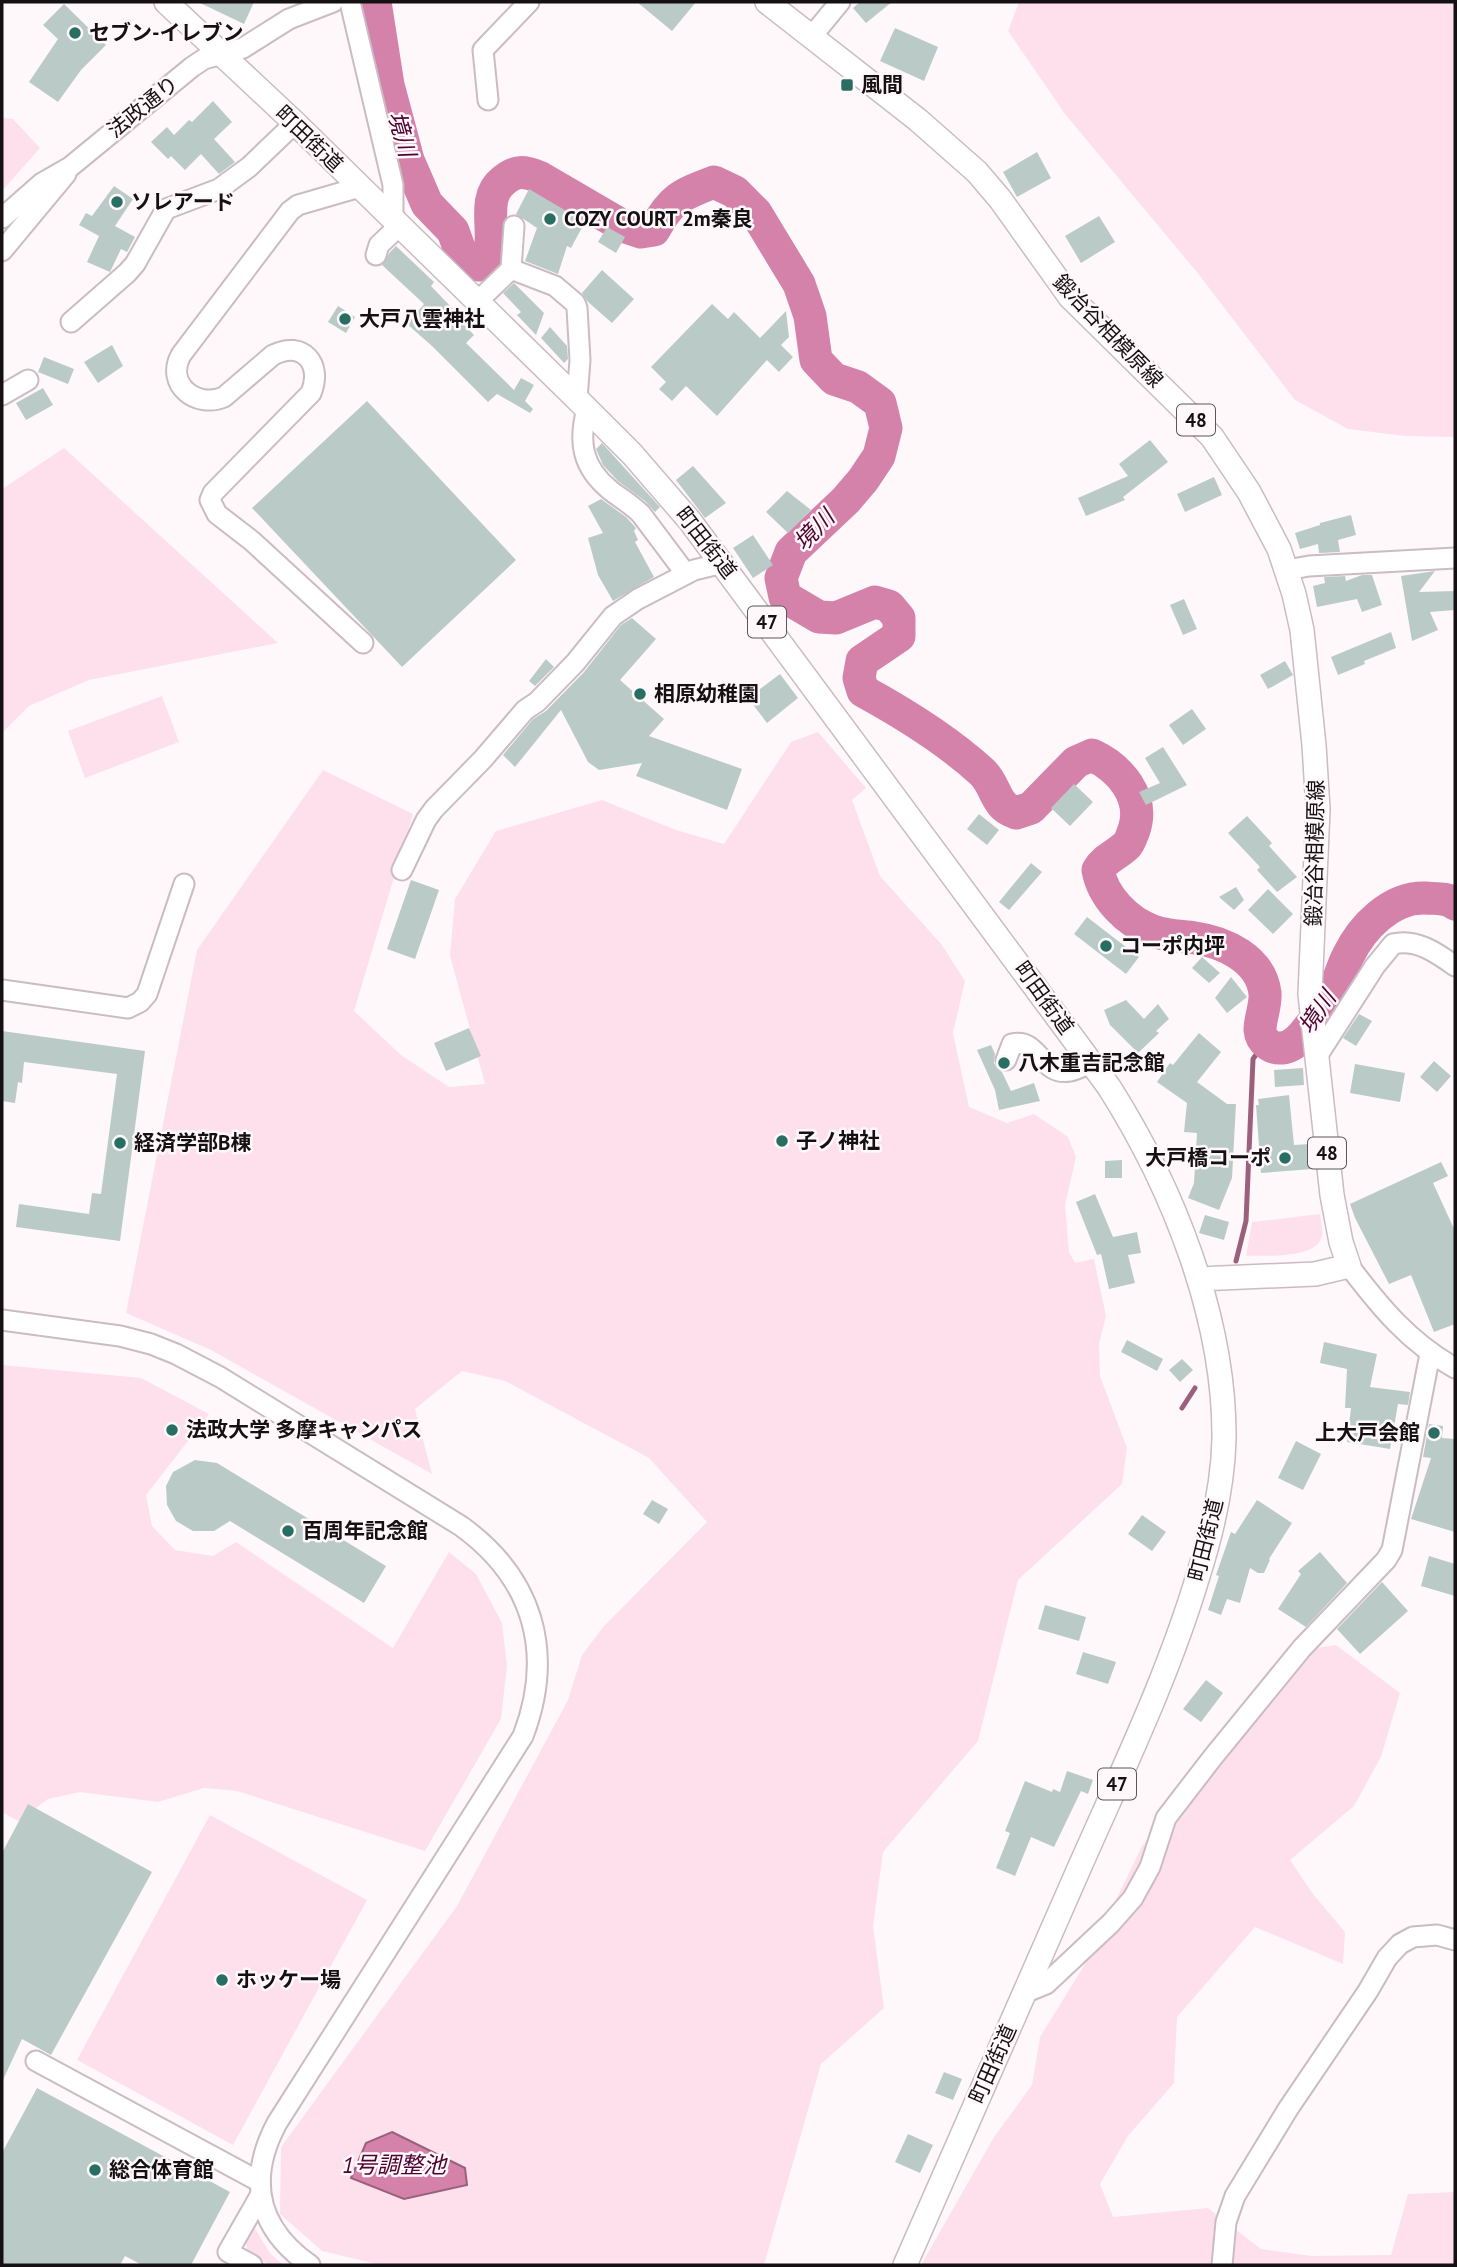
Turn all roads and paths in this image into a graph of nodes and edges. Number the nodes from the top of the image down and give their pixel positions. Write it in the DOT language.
graph roads {
  1 [pos="166,2"];
  2 [pos="333,2"];
  3 [pos="350,2"];
  4 [pos="528,2"];
  5 [pos="767,2"];
  6 [pos="840,2"];
  7 [pos="812,36"];
  8 [pos="219,55"];
  9 [pos="488,100"];
  10 [pos="295,123"];
  11 [pos="70,167"];
  12 [pos="360,187"];
  13 [pos="2,218"];
  14 [pos="396,223"];
  15 [pos="513,226"];
  16 [pos="2,251"];
  17 [pos="376,255"];
  18 [pos="511,269"];
  19 [pos="477,302"];
  20 [pos="71,322"];
  21 [pos="29,380"];
  22 [pos="2,395"];
  23 [pos="582,404"];
  24 [pos="1455,558"];
  25 [pos="723,563"];
  26 [pos="1287,570"];
  27 [pos="686,574"];
  28 [pos="363,643"];
  29 [pos="402,870"];
  30 [pos="184,884"];
  31 [pos="1455,966"];
  32 [pos="2,990"];
  33 [pos="1315,1048"];
  34 [pos="1006,1060"];
  35 [pos="1092,1062"];
  36 [pos="1349,1266"];
  37 [pos="1199,1279"];
  38 [pos="2,1320"];
  39 [pos="1430,1354"];
  40 [pos="1455,1368"];
  41 [pos="1455,1940"];
  42 [pos="1024,1993"];
  43 [pos="36,2061"];
  44 [pos="260,2189"];
  45 [pos="252,2265"];
  46 [pos="310,2265"];
  47 [pos="905,2265"];
  48 [pos="1222,2265"];
  1 -- 8 [label="main road, 町田街道 / 47"];
  2 -- 8 [label="street, 法政通り"];
  3 -- 14 [label="street"];
  4 -- 9 [label="street"];
  5 -- 7 [label="main road, 鍛冶谷相模原線 / 48"];
  6 -- 7 [label="street"];
  7 -- 26 [label="main road, 鍛冶谷相模原線 / 48"];
  8 -- 10 [label="main road, 町田街道 / 47"];
  8 -- 11 [label="street, 法政通り"];
  10 -- 12 [label="main road, 町田街道 / 47"];
  10 -- 20 [label="street"];
  11 -- 13 [label="street, 法政通り"];
  11 -- 16 [label="street, 法政通り"];
  12 -- 14 [label="main road, 町田街道 / 47"];
  12 -- 28 [label="street"];
  14 -- 17 [label="street"];
  14 -- 19 [label="main road, 町田街道 / 47"];
  15 -- 18 [label="street"];
  18 -- 19 [label="street"];
  18 -- 23 [label="street"];
  19 -- 23 [label="main road, 町田街道 / 47"];
  21 -- 22 [label="street"];
  23 -- 25 [label="main road, 町田街道 / 47"];
  23 -- 27 [label="street"];
  24 -- 26 [label="street"];
  25 -- 27 [label="street"];
  25 -- 35 [label="main road, 町田街道 / 47"];
  26 -- 33 [label="main road, 鍛冶谷相模原線 / 48"];
  27 -- 29 [label="street"];
  30 -- 32 [label="street"];
  31 -- 33 [label="street"];
  33 -- 36 [label="main road, 48"];
  34 -- 35 [label="street"];
  35 -- 37 [label="main road, 町田街道 / 47"];
  36 -- 37 [label="main road"];
  36 -- 39 [label="street"];
  37 -- 42 [label="main road, 町田街道 / 47"];
  38 -- 44 [label="street"];
  39 -- 40 [label="street"];
  39 -- 42 [label="street"];
  41 -- 48 [label="street"];
  42 -- 47 [label="main road, 町田街道 / 47"];
  43 -- 44 [label="street"];
  44 -- 45 [label="street"];
  44 -- 46 [label="street"];
}
